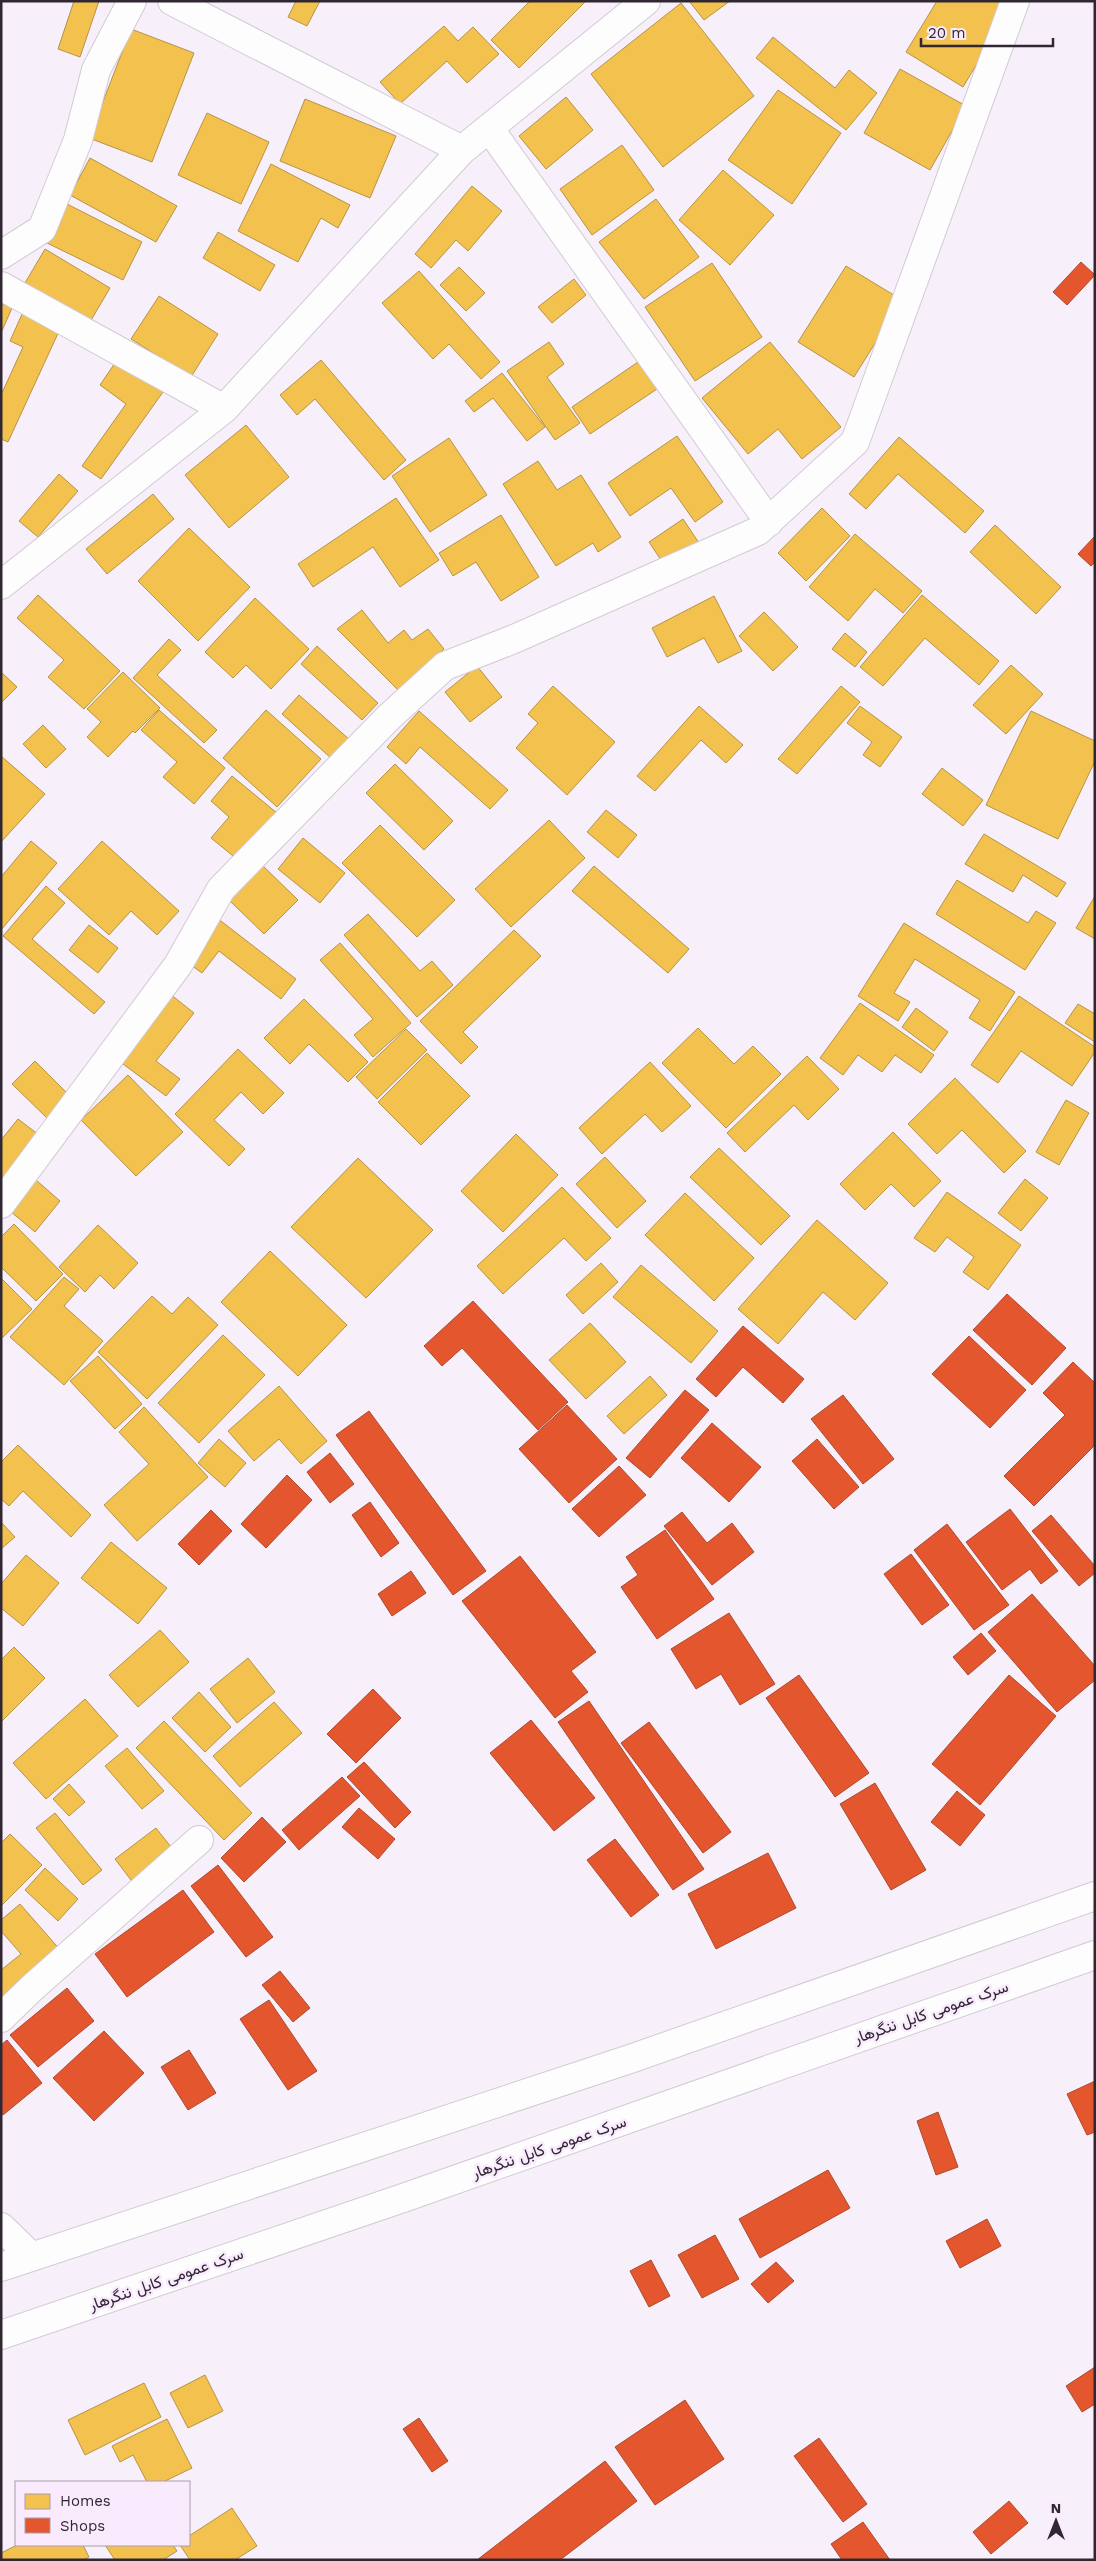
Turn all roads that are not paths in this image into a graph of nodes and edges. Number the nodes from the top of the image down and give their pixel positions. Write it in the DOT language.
graph roads {
  1 [pos="132,1"];
  2 [pos="172,1"];
  3 [pos="646,1"];
  4 [pos="1015,1"];
  5 [pos="489,128"];
  6 [pos="462,150"];
  7 [pos="1,255"];
  8 [pos="1,286"];
  9 [pos="224,409"];
  10 [pos="768,522"];
  11 [pos="1,585"];
  12 [pos="1,1204"];
  13 [pos="199,1840"];
  14 [pos="1095,1896"];
  15 [pos="1095,1955"];
  16 [pos="1,2018"];
  17 [pos="1,2227"];
  18 [pos="31,2256"];
  19 [pos="1,2267"];
  20 [pos="1,2335"];
  1 -- 7 [label="main road"];
  2 -- 6 [label="main road"];
  3 -- 5 [label="main road"];
  4 -- 10 [label="main road"];
  5 -- 6 [label="main road"];
  5 -- 10 [label="main road"];
  6 -- 9 [label="main road"];
  8 -- 9 [label="main road"];
  9 -- 11 [label="main road"];
  10 -- 12 [label="main road"];
  13 -- 16 [label="main road"];
  14 -- 18 [label="main road"];
  15 -- 20 [label="main road, سرک عمومی کابل ننگرهار"];
  17 -- 18 [label="main road"];
  18 -- 19 [label="main road"];
}
